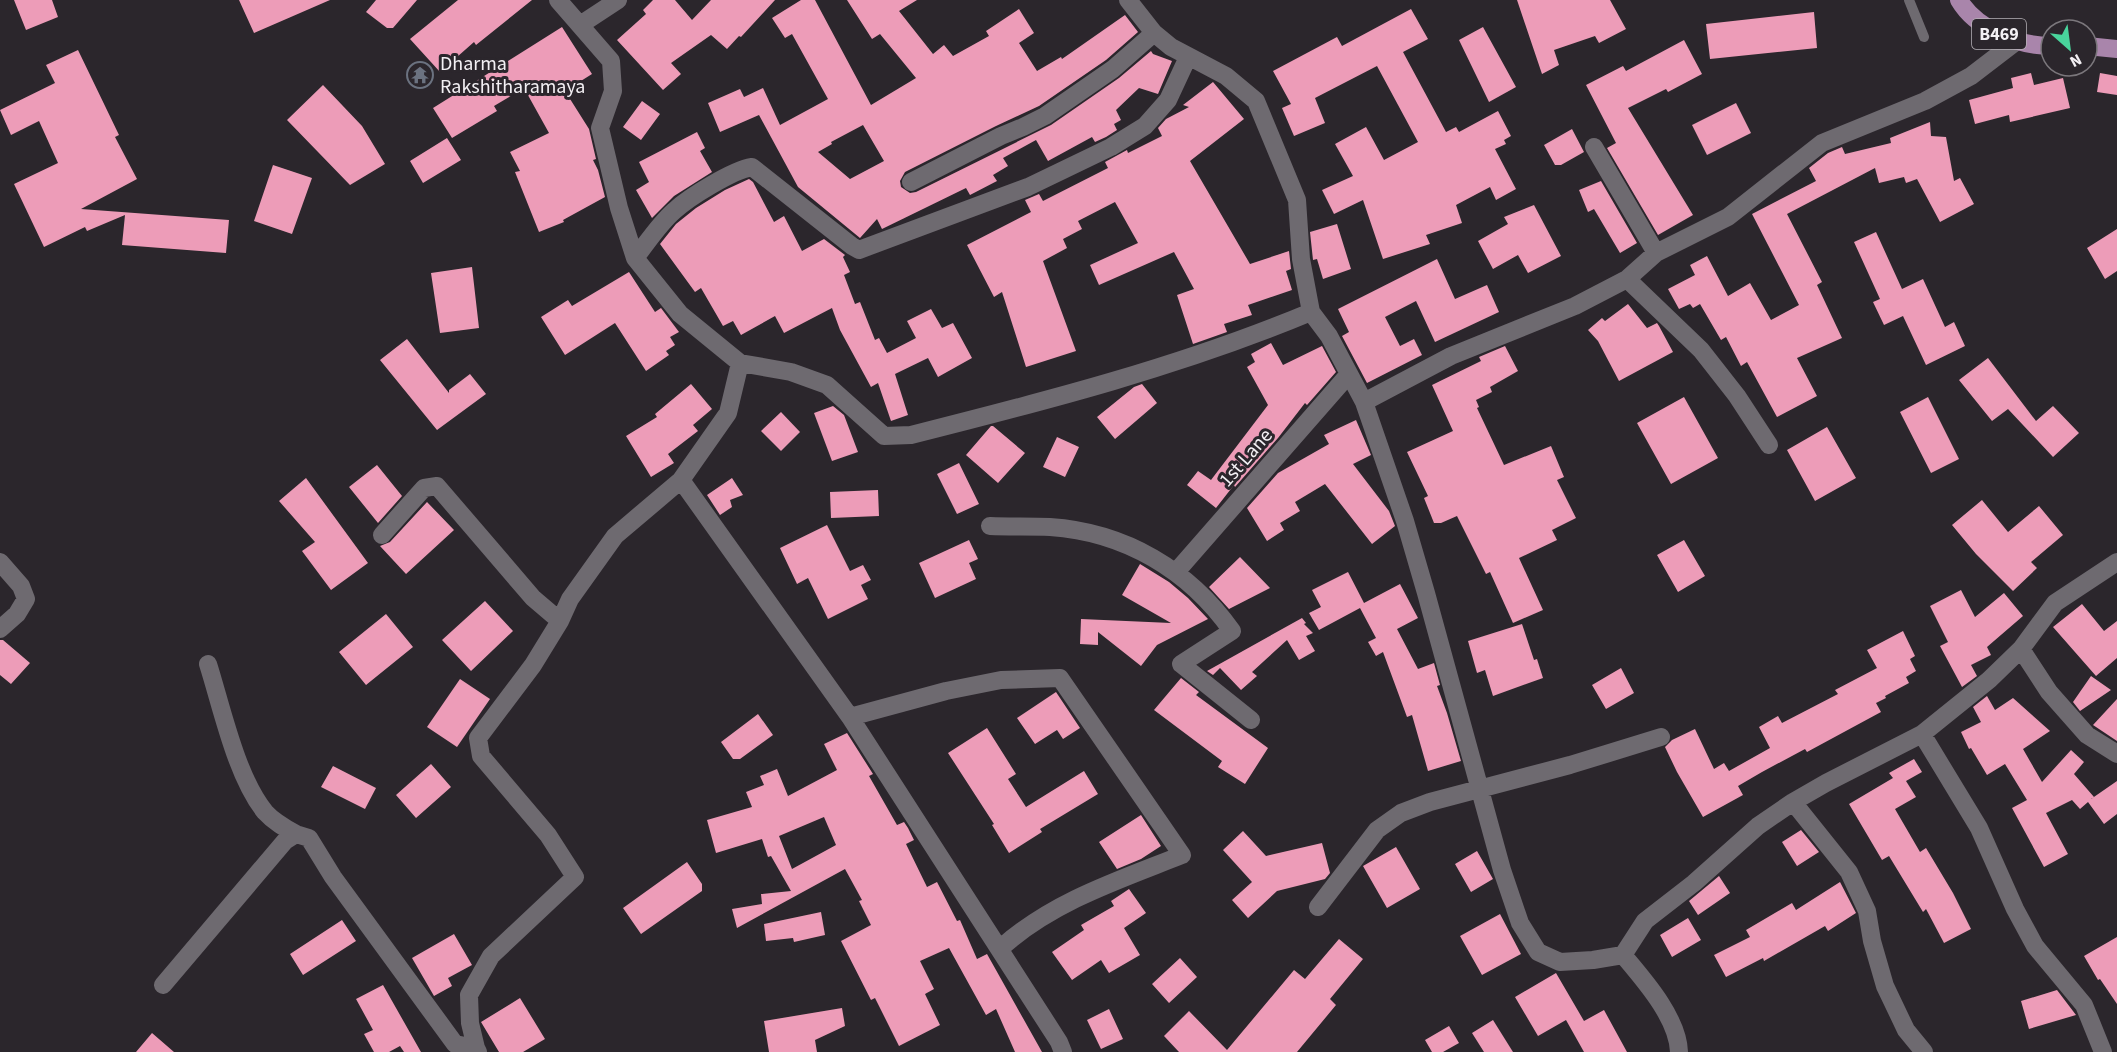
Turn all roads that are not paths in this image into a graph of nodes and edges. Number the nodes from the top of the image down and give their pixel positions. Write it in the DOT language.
graph roads {
  1 [pos="558,0"];
  2 [pos="618,0"];
  3 [pos="1128,0"];
  4 [pos="1909,0"];
  5 [pos="1959,0"];
  6 [pos="580,25"];
  7 [pos="1155,33"];
  8 [pos="1924,37"];
  9 [pos="2018,40"];
  10 [pos="2039,44"];
  11 [pos="2099,47"];
  12 [pos="2117,49"];
  13 [pos="1188,57"];
  14 [pos="1594,147"];
  15 [pos="911,182"];
  16 [pos="1656,253"];
  17 [pos="635,258"];
  18 [pos="1628,279"];
  19 [pos="1311,312"];
  20 [pos="740,363"];
  21 [pos="1349,374"];
  22 [pos="1364,402"];
  23 [pos="1769,446"];
  24 [pos="681,480"];
  25 [pos="990,526"];
  26 [pos="382,535"];
  27 [pos="0,562"];
  28 [pos="2117,562"];
  29 [pos="1176,572"];
  30 [pos="560,621"];
  31 [pos="0,629"];
  32 [pos="2021,649"];
  33 [pos="208,664"];
  34 [pos="850,717"];
  35 [pos="1251,720"];
  36 [pos="1922,734"];
  37 [pos="1661,737"];
  38 [pos="2117,754"];
  39 [pos="1479,789"];
  40 [pos="1793,802"];
  41 [pos="296,834"];
  42 [pos="1318,907"];
  43 [pos="1003,946"];
  44 [pos="1623,955"];
  45 [pos="163,985"];
  46 [pos="477,1050"];
  47 [pos="1063,1052"];
  48 [pos="1679,1052"];
  49 [pos="1924,1052"];
  50 [pos="2103,1052"];
  1 -- 6 [label="street"];
  2 -- 6 [label="street"];
  3 -- 7 [label="street"];
  4 -- 8 [label="lane"];
  5 -- 9 [label="main road, B469"];
  6 -- 17 [label="street"];
  7 -- 13 [label="street"];
  7 -- 15 [label="street"];
  9 -- 10 [label="main road, B469"];
  9 -- 16 [label="street"];
  11 -- 12 [label="main road"];
  13 -- 17 [label="street"];
  13 -- 19 [label="street"];
  14 -- 16 [label="street"];
  16 -- 18 [label="street"];
  17 -- 20 [label="street"];
  18 -- 22 [label="street"];
  18 -- 23 [label="street"];
  19 -- 20 [label="street"];
  19 -- 21 [label="street"];
  20 -- 24 [label="street"];
  21 -- 22 [label="street"];
  21 -- 29 [label="street, 1st Lane"];
  22 -- 39 [label="street"];
  24 -- 30 [label="street"];
  24 -- 34 [label="street"];
  25 -- 29 [label="street"];
  26 -- 30 [label="street"];
  27 -- 31 [label="street"];
  28 -- 32 [label="street"];
  29 -- 35 [label="street"];
  30 -- 46 [label="street"];
  32 -- 36 [label="street"];
  32 -- 38 [label="street"];
  33 -- 41 [label="street"];
  34 -- 43 [label="street"];
  34 -- 47 [label="street"];
  36 -- 40 [label="street"];
  36 -- 50 [label="street"];
  37 -- 39 [label="street"];
  39 -- 42 [label="street"];
  39 -- 44 [label="street"];
  40 -- 44 [label="street"];
  40 -- 49 [label="street"];
  41 -- 45 [label="street"];
  41 -- 46 [label="street"];
  44 -- 48 [label="street"];
}
